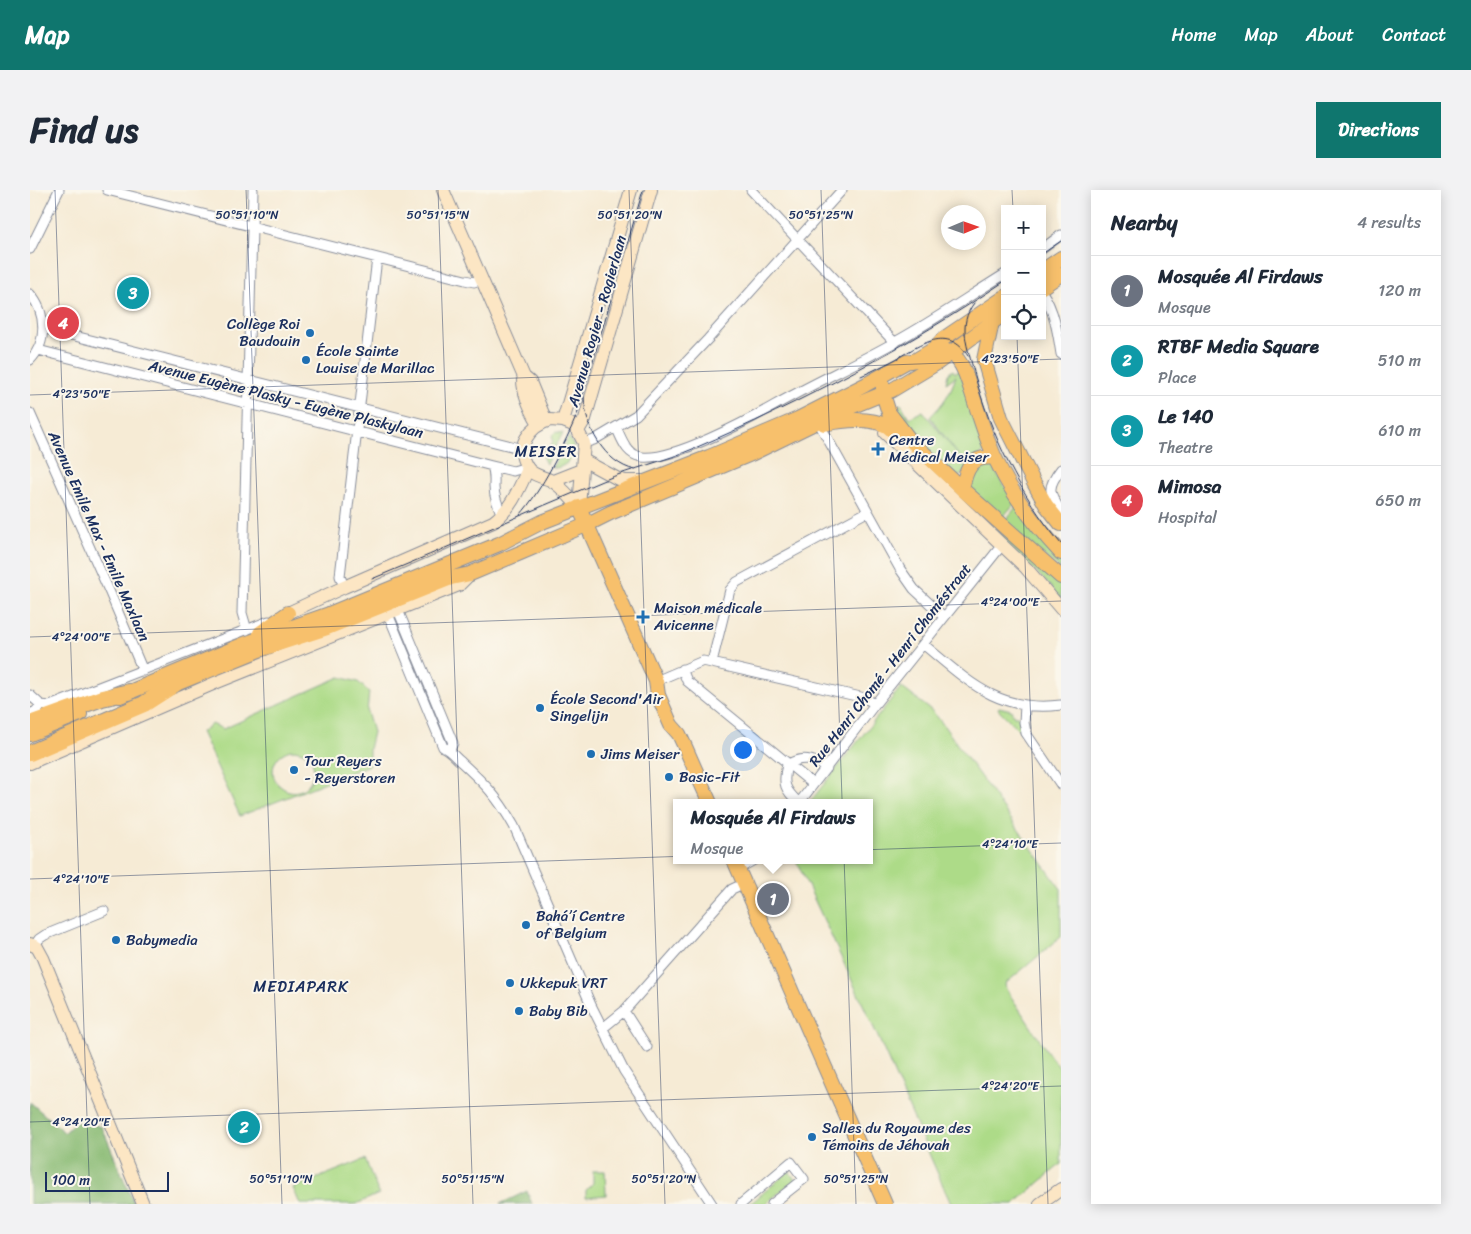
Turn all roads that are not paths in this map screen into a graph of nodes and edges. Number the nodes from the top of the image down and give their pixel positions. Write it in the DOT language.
graph roads {
  1 [pos="59,190"];
  2 [pos="108,190"];
  3 [pos="253,190"];
  4 [pos="443,190"];
  5 [pos="631,190"];
  6 [pos="651,190"];
  7 [pos="750,190"];
  8 [pos="842,190"];
  9 [pos="252,226"];
  10 [pos="1061,235"];
  11 [pos="797,239"];
  12 [pos="1046,245"];
  13 [pos="30,249"];
  14 [pos="377,258"];
  15 [pos="1061,258"];
  16 [pos="1046,268"];
  17 [pos="1061,274"];
  18 [pos="1001,277"];
  19 [pos="481,279"];
  20 [pos="1046,291"];
  21 [pos="30,294"];
  22 [pos="1045,295"];
  23 [pos="1001,300"];
  24 [pos="1001,316"];
  25 [pos="992,322"];
  26 [pos="43,328"];
  27 [pos="895,343"];
  28 [pos="934,349"];
  29 [pos="38,350"];
  30 [pos="952,352"];
  31 [pos="1061,354"];
  32 [pos="30,360"];
  33 [pos="916,360"];
  34 [pos="247,379"];
  35 [pos="883,394"];
  36 [pos="247,403"];
  37 [pos="360,407"];
  38 [pos="30,413"];
  39 [pos="563,421"];
  40 [pos="872,422"];
  41 [pos="543,423"];
  42 [pos="817,424"];
  43 [pos="616,427"];
  44 [pos="357,431"];
  45 [pos="581,437"];
  46 [pos="909,439"];
  47 [pos="523,449"];
  48 [pos="995,458"];
  49 [pos="582,465"];
  50 [pos="527,468"];
  51 [pos="1061,469"];
  52 [pos="494,471"];
  53 [pos="552,481"];
  54 [pos="646,481"];
  55 [pos="962,490"];
  56 [pos="960,504"];
  57 [pos="578,507"];
  58 [pos="500,511"];
  59 [pos="1061,511"];
  60 [pos="867,512"];
  61 [pos="1061,524"];
  62 [pos="586,525"];
  63 [pos="1002,545"];
  64 [pos="1061,553"];
  65 [pos="470,574"];
  66 [pos="1061,577"];
  67 [pos="344,587"];
  68 [pos="1061,608"];
  69 [pos="393,612"];
  70 [pos="288,613"];
  71 [pos="944,617"];
  72 [pos="247,636"];
  73 [pos="923,644"];
  74 [pos="712,662"];
  75 [pos="682,669"];
  76 [pos="143,671"];
  77 [pos="656,681"];
  78 [pos="175,684"];
  79 [pos="129,692"];
  80 [pos="30,695"];
  81 [pos="876,704"];
  82 [pos="1061,705"];
  83 [pos="1025,706"];
  84 [pos="37,712"];
  85 [pos="30,734"];
  86 [pos="30,744"];
  87 [pos="30,753"];
  88 [pos="30,763"];
  89 [pos="787,765"];
  90 [pos="827,768"];
  91 [pos="813,784"];
  92 [pos="1061,785"];
  93 [pos="708,799"];
  94 [pos="795,799"];
  95 [pos="802,799"];
  96 [pos="736,864"];
  97 [pos="745,883"];
  98 [pos="104,911"];
  99 [pos="32,944"];
  100 [pos="624,1011"];
  101 [pos="603,1028"];
  102 [pos="647,1047"];
  103 [pos="1061,1188"];
  104 [pos="143,1204"];
  105 [pos="712,1204"];
  106 [pos="741,1204"];
  107 [pos="772,1204"];
  108 [pos="885,1204"];
  109 [pos="1040,1204"];
  1 -- 13 [label="street"];
  2 -- 9 [label="street"];
  3 -- 9 [label="street"];
  4 -- 19 [label="street"];
  5 -- 39 [label="street, Avenue Rogier - Rogierlaan"];
  6 -- 45 [label="street, Avenue Rogier - Rogierlaan"];
  7 -- 11 [label="street"];
  8 -- 11 [label="street"];
  9 -- 14 [label="street"];
  9 -- 34 [label="street"];
  10 -- 12 [label="street"];
  11 -- 27 [label="street"];
  11 -- 43 [label="street"];
  14 -- 19 [label="street"];
  14 -- 37 [label="street"];
  15 -- 16 [label="main road"];
  17 -- 20 [label="main road"];
  18 -- 27 [label="street"];
  19 -- 41 [label="street"];
  21 -- 26 [label="street"];
  22 -- 31 [label="street"];
  23 -- 28 [label="main road"];
  24 -- 25 [label="main road"];
  25 -- 30 [label="main road"];
  25 -- 61 [label="main road"];
  26 -- 29 [label="street"];
  26 -- 34 [label="street, Avenue Eugène Plasky - Eugène Plaskylaan"];
  27 -- 43 [label="street"];
  28 -- 30 [label="main road"];
  28 -- 33 [label="main road"];
  29 -- 32 [label="street"];
  29 -- 36 [label="street, Avenue Eugène Plasky - Eugène Plaskylaan"];
  30 -- 35 [label="main road"];
  30 -- 48 [label="main road"];
  33 -- 35 [label="main road"];
  33 -- 54 [label="main road"];
  34 -- 36 [label="street"];
  34 -- 37 [label="street, Avenue Eugène Plasky - Eugène Plaskylaan"];
  35 -- 42 [label="main road"];
  35 -- 46 [label="main road"];
  36 -- 44 [label="street, Avenue Eugène Plasky - Eugène Plaskylaan"];
  36 -- 72 [label="street"];
  37 -- 44 [label="street"];
  37 -- 47 [label="street, Avenue Eugène Plasky - Eugène Plaskylaan"];
  38 -- 76 [label="street, Avenue Emile Max - Emile Maxlaan"];
  39 -- 41 [label="street"];
  39 -- 45 [label="street"];
  40 -- 42 [label="main road"];
  40 -- 46 [label="main road"];
  40 -- 56 [label="street"];
  41 -- 47 [label="street"];
  42 -- 60 [label="street"];
  42 -- 62 [label="main road"];
  43 -- 45 [label="street"];
  44 -- 52 [label="street, Avenue Eugène Plasky - Eugène Plaskylaan"];
  44 -- 67 [label="street"];
  45 -- 49 [label="street"];
  46 -- 55 [label="main road"];
  47 -- 50 [label="street"];
  48 -- 55 [label="main road"];
  48 -- 64 [label="main road"];
  49 -- 53 [label="street"];
  49 -- 54 [label="street"];
  49 -- 57 [label="street"];
  50 -- 52 [label="street"];
  50 -- 53 [label="street"];
  50 -- 58 [label="street"];
  51 -- 59 [label="street"];
  52 -- 58 [label="street"];
  53 -- 57 [label="street"];
  54 -- 57 [label="main road"];
  55 -- 56 [label="street"];
  55 -- 66 [label="main road"];
  56 -- 63 [label="street"];
  57 -- 62 [label="main road"];
  57 -- 72 [label="main road"];
  58 -- 67 [label="street"];
  60 -- 71 [label="street"];
  60 -- 74 [label="street"];
  62 -- 65 [label="main road"];
  62 -- 77 [label="main road"];
  63 -- 68 [label="street"];
  63 -- 71 [label="street, Rue Henri Chomé - Henri Choméstraat"];
  65 -- 69 [label="street"];
  65 -- 78 [label="main road"];
  67 -- 70 [label="street"];
  69 -- 88 [label="street"];
  69 -- 101 [label="street"];
  70 -- 72 [label="main road"];
  71 -- 73 [label="street, Rue Henri Chomé - Henri Choméstraat"];
  72 -- 76 [label="street"];
  72 -- 79 [label="main road"];
  73 -- 81 [label="street, Rue Henri Chomé - Henri Choméstraat"];
  73 -- 83 [label="street"];
  74 -- 75 [label="street"];
  74 -- 81 [label="street"];
  75 -- 77 [label="street"];
  75 -- 89 [label="street"];
  76 -- 84 [label="street"];
  77 -- 93 [label="main road"];
  78 -- 86 [label="main road"];
  78 -- 87 [label="highway"];
  79 -- 84 [label="highway"];
  79 -- 85 [label="main road"];
  80 -- 84 [label="street"];
  81 -- 90 [label="street, Rue Henri Chomé - Henri Choméstraat"];
  82 -- 83 [label="street"];
  83 -- 92 [label="street"];
  89 -- 90 [label="street"];
  89 -- 91 [label="street"];
  89 -- 94 [label="street"];
  90 -- 91 [label="street, Rue Henri Chomé - Henri Choméstraat"];
  91 -- 95 [label="street, Rue Henri Chomé - Henri Choméstraat"];
  96 -- 97 [label="main road"];
  97 -- 100 [label="street"];
  97 -- 108 [label="main road"];
  98 -- 99 [label="street"];
  99 -- 104 [label="street"];
  100 -- 101 [label="street"];
  100 -- 102 [label="street"];
  101 -- 105 [label="street"];
  103 -- 109 [label="street"];
  106 -- 107 [label="street"];
}
